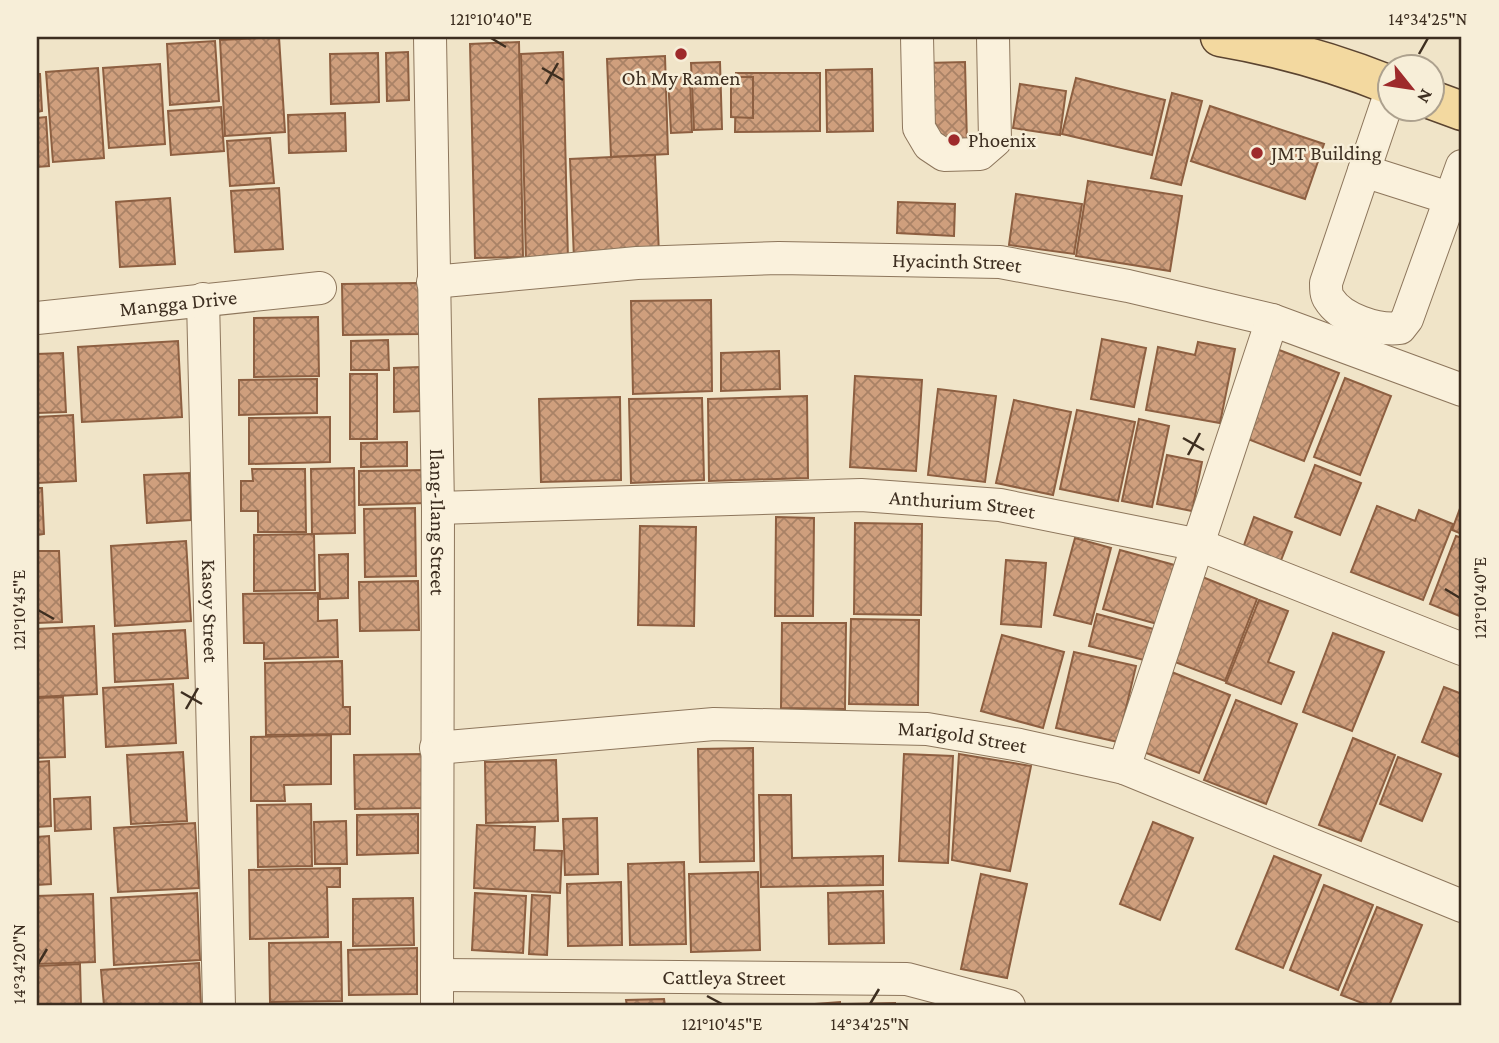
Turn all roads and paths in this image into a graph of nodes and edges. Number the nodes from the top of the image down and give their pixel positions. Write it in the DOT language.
graph roads {
  1 [pos="430,37"];
  2 [pos="917,37"];
  3 [pos="993,37"];
  4 [pos="1220,37"];
  5 [pos="1277,42"];
  6 [pos="1376,79"];
  7 [pos="1381,122"];
  8 [pos="1462,166"];
  9 [pos="1364,171"];
  10 [pos="1452,199"];
  11 [pos="433,282"];
  12 [pos="320,288"];
  13 [pos="203,299"];
  14 [pos="37,318"];
  15 [pos="1272,320"];
  16 [pos="1462,390"];
  17 [pos="438,508"];
  18 [pos="1199,545"];
  19 [pos="1462,649"];
  20 [pos="436,748"];
  21 [pos="1124,768"];
  22 [pos="1462,906"];
  23 [pos="437,975"];
  24 [pos="219,1006"];
  25 [pos="437,1006"];
  26 [pos="1009,1006"];
  1 -- 11 [label="street, Ilang-Ilang Street"];
  2 -- 3 [label="street"];
  4 -- 5 [label="main road"];
  5 -- 6 [label="main road"];
  7 -- 9 [label="street"];
  8 -- 10 [label="street"];
  9 -- 10 [label="street"];
  9 -- 10 [label="street"];
  11 -- 15 [label="street, Hyacinth Street"];
  11 -- 17 [label="street, Ilang-Ilang Street"];
  12 -- 13 [label="street, Mangga Drive"];
  13 -- 14 [label="street, Mangga Drive"];
  13 -- 24 [label="street, Kasoy Street"];
  15 -- 16 [label="street, Hyacinth Street"];
  15 -- 18 [label="street"];
  17 -- 18 [label="street, Anthurium Street"];
  17 -- 20 [label="street, Ilang-Ilang Street"];
  18 -- 19 [label="street, Anthurium Street"];
  18 -- 21 [label="street"];
  20 -- 21 [label="street, Marigold Street"];
  20 -- 23 [label="street, Ilang-Ilang Street"];
  21 -- 22 [label="street, Marigold Street"];
  23 -- 25 [label="street, Ilang-Ilang Street"];
  23 -- 26 [label="street, Cattleya Street"];
}
